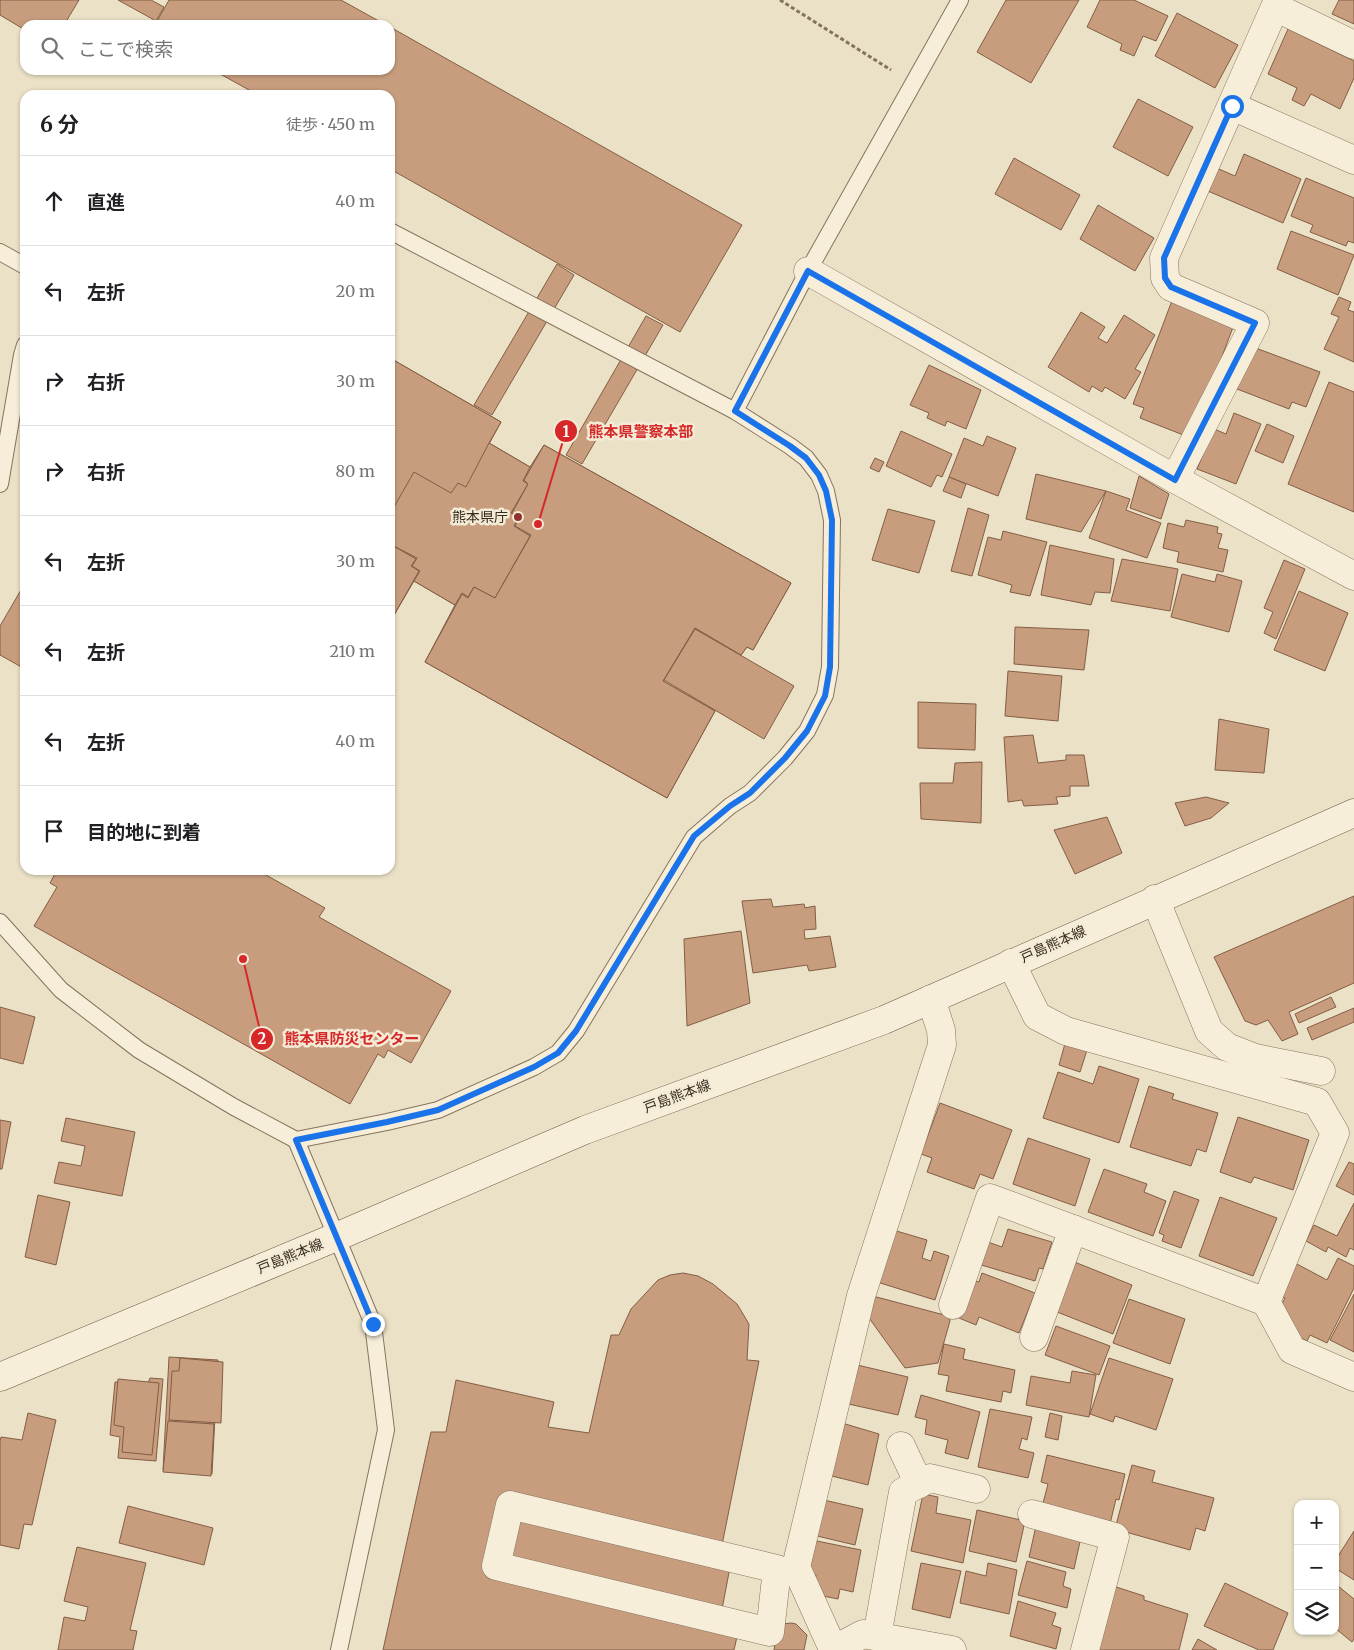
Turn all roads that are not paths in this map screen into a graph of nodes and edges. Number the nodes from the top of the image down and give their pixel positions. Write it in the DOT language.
graph roads {
  1 [pos="960,0"];
  2 [pos="1354,45"];
  3 [pos="1232,106"];
  4 [pos="1354,160"];
  5 [pos="395,234"];
  6 [pos="0,252"];
  7 [pos="20,263"];
  8 [pos="808,271"];
  9 [pos="20,367"];
  10 [pos="735,411"];
  11 [pos="1175,480"];
  12 [pos="0,484"];
  13 [pos="1354,576"];
  14 [pos="1354,813"];
  15 [pos="1155,899"];
  16 [pos="0,922"];
  17 [pos="1011,963"];
  18 [pos="931,998"];
  19 [pos="1321,1071"];
  20 [pos="296,1140"];
  21 [pos="1072,1229"];
  22 [pos="336,1238"];
  23 [pos="1266,1302"];
  24 [pos="953,1305"];
  25 [pos="1034,1337"];
  26 [pos="0,1377"];
  27 [pos="1354,1377"];
  28 [pos="900,1446"];
  29 [pos="919,1484"];
  30 [pos="976,1489"];
  31 [pos="1032,1514"];
  32 [pos="877,1636"];
  33 [pos="768,1641"];
  34 [pos="833,1649"];
  35 [pos="339,1650"];
  36 [pos="952,1650"];
  37 [pos="1085,1650"];
  1 -- 8 [label="lane"];
  2 -- 3 [label="street"];
  3 -- 4 [label="street"];
  3 -- 11 [label="street"];
  5 -- 10 [label="lane"];
  6 -- 7 [label="lane"];
  8 -- 10 [label="lane"];
  8 -- 11 [label="street"];
  9 -- 12 [label="lane"];
  10 -- 20 [label="lane"];
  11 -- 13 [label="street"];
  14 -- 15 [label="street, 戸島熊本線"];
  15 -- 17 [label="street, 戸島熊本線"];
  15 -- 19 [label="street"];
  16 -- 20 [label="lane"];
  17 -- 18 [label="street, 戸島熊本線"];
  17 -- 23 [label="street"];
  18 -- 22 [label="street, 戸島熊本線"];
  18 -- 34 [label="street"];
  20 -- 22 [label="lane"];
  21 -- 23 [label="street"];
  21 -- 24 [label="street"];
  21 -- 25 [label="street"];
  22 -- 26 [label="street, 戸島熊本線"];
  22 -- 35 [label="lane"];
  23 -- 27 [label="street"];
  28 -- 29 [label="street"];
  29 -- 30 [label="street"];
  29 -- 32 [label="street"];
  31 -- 37 [label="street"];
  32 -- 34 [label="street"];
  32 -- 36 [label="street"];
  33 -- 33 [label="street"];
}
